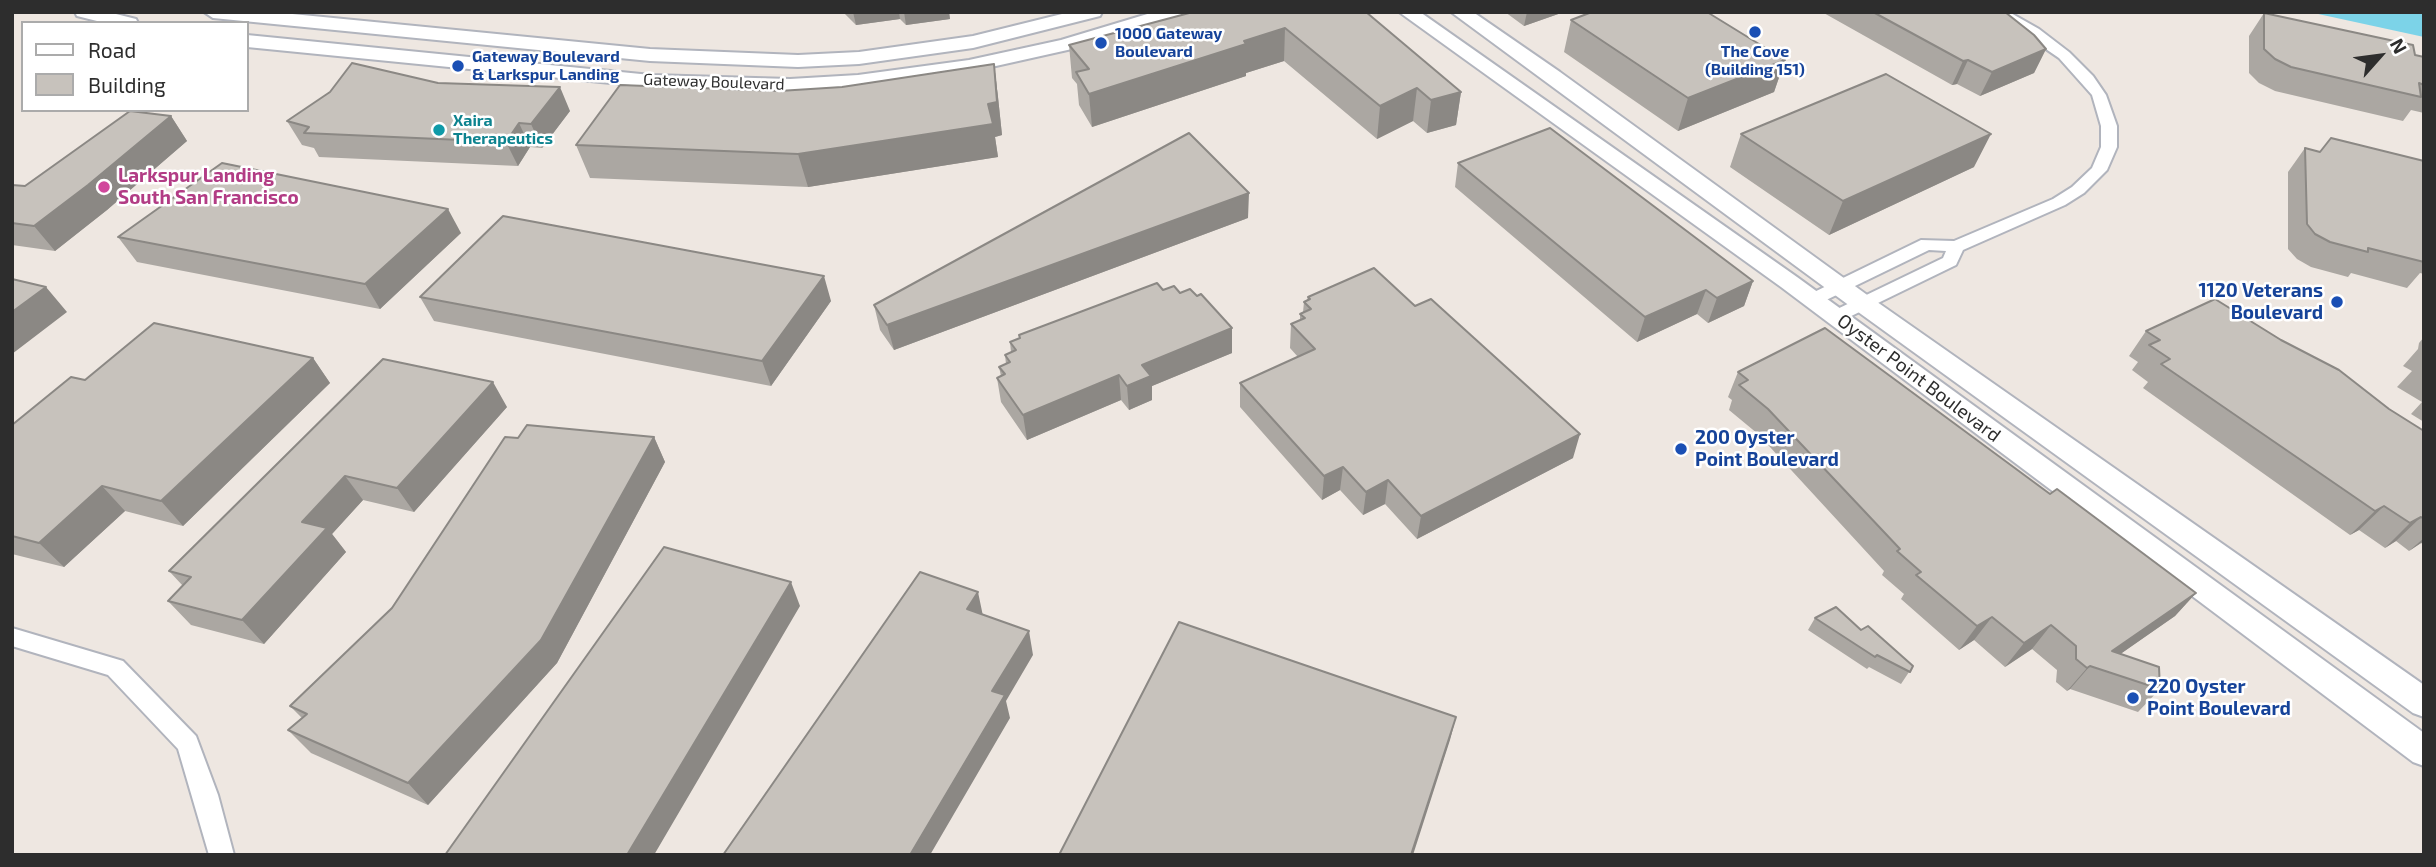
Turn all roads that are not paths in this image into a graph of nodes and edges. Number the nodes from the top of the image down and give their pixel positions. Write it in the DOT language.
graph roads {
  1 [pos="84,12"];
  2 [pos="213,12"];
  3 [pos="1093,12"];
  4 [pos="1174,12"];
  5 [pos="1408,12"];
  6 [pos="1460,12"];
  7 [pos="1998,12"];
  8 [pos="121,21"];
  9 [pos="248,41"];
  10 [pos="1956,247"];
  11 [pos="1839,286"];
  12 [pos="1812,300"];
  13 [pos="1862,303"];
  14 [pos="1835,317"];
  15 [pos="12,637"];
  16 [pos="2424,703"];
  17 [pos="2424,751"];
  18 [pos="222,855"];
  1 -- 8 [label="main road"];
  2 -- 3 [label="street, Gateway Boulevard"];
  4 -- 9 [label="street, Gateway Boulevard"];
  5 -- 12 [label="street, Oyster Point Boulevard"];
  6 -- 11 [label="street, Oyster Point Boulevard"];
  7 -- 10 [label="street"];
  10 -- 11 [label="street"];
  10 -- 13 [label="street"];
  11 -- 12 [label="street"];
  11 -- 13 [label="street, Oyster Point Boulevard"];
  12 -- 14 [label="street, Oyster Point Boulevard"];
  13 -- 14 [label="street"];
  13 -- 16 [label="street, Oyster Point Boulevard"];
  14 -- 17 [label="street, Oyster Point Boulevard"];
  15 -- 18 [label="street"];
}
